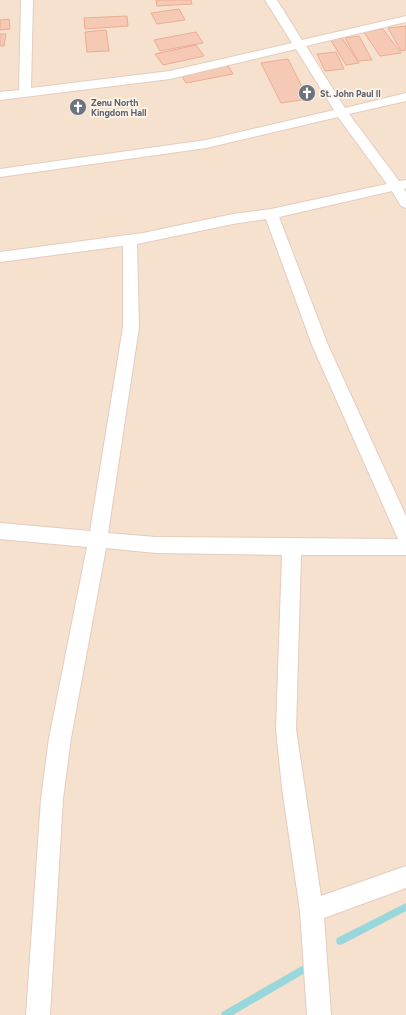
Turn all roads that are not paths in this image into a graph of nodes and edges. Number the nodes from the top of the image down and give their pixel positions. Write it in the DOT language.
graph roads {
  1 [pos="27,0"];
  2 [pos="271,0"];
  3 [pos="406,19"];
  4 [pos="298,44"];
  5 [pos="25,92"];
  6 [pos="0,96"];
  7 [pos="406,97"];
  8 [pos="342,113"];
  9 [pos="0,173"];
  10 [pos="401,186"];
  11 [pos="406,204"];
  12 [pos="271,214"];
  13 [pos="130,240"];
  14 [pos="0,257"];
  15 [pos="0,531"];
  16 [pos="406,536"];
  17 [pos="98,540"];
  18 [pos="406,547"];
  19 [pos="292,548"];
  20 [pos="406,877"];
  21 [pos="312,911"];
  22 [pos="38,1015"];
  23 [pos="319,1015"];
  1 -- 5 [label="street"];
  2 -- 4 [label="street"];
  3 -- 4 [label="street"];
  4 -- 5 [label="street"];
  4 -- 8 [label="street"];
  5 -- 6 [label="street"];
  7 -- 8 [label="street"];
  8 -- 9 [label="street"];
  8 -- 10 [label="street"];
  10 -- 11 [label="street"];
  10 -- 12 [label="street"];
  12 -- 13 [label="street"];
  12 -- 16 [label="street"];
  13 -- 14 [label="street"];
  13 -- 17 [label="street"];
  15 -- 17 [label="street"];
  17 -- 19 [label="street"];
  17 -- 22 [label="street"];
  18 -- 19 [label="street"];
  19 -- 21 [label="street"];
  20 -- 21 [label="street"];
  21 -- 23 [label="street"];
}
